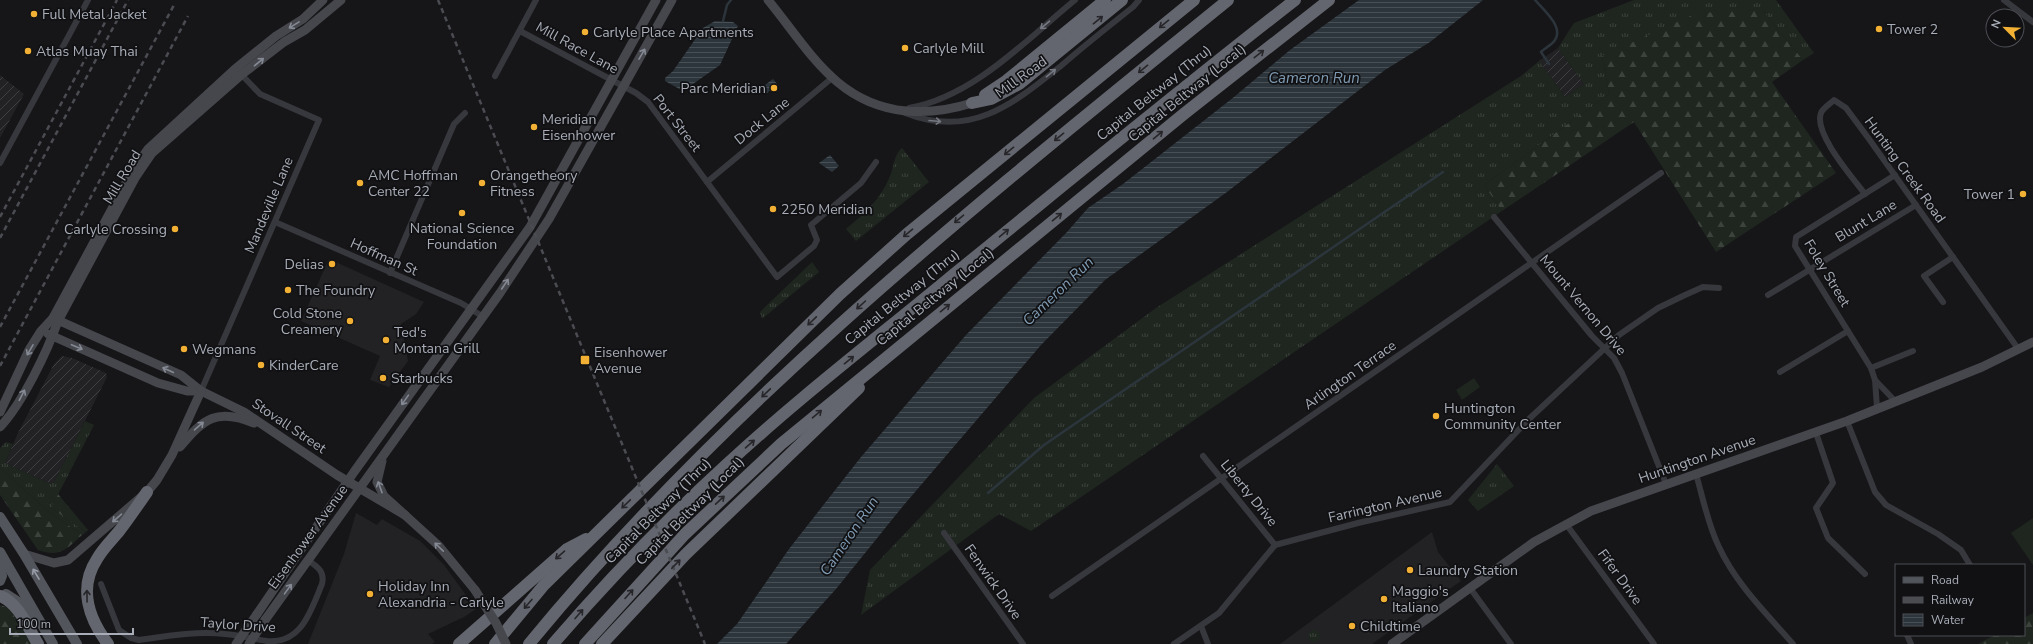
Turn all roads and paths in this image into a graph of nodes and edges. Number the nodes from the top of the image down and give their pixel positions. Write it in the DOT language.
graph roads {
  1 [pos="88,0"];
  2 [pos="324,0"];
  3 [pos="341,0"];
  4 [pos="536,0"];
  5 [pos="656,0"];
  6 [pos="672,0"];
  7 [pos="768,0"];
  8 [pos="1075,0"];
  9 [pos="1105,0"];
  10 [pos="1122,0"];
  11 [pos="1139,0"];
  12 [pos="1194,0"];
  13 [pos="1228,0"];
  14 [pos="1295,0"];
  15 [pos="1329,0"];
  16 [pos="2004,0"];
  17 [pos="2033,22"];
  18 [pos="520,31"];
  19 [pos="1032,67"];
  20 [pos="238,72"];
  21 [pos="495,76"];
  22 [pos="832,78"];
  23 [pos="610,81"];
  24 [pos="623,87"];
  25 [pos="972,103"];
  26 [pos="898,110"];
  27 [pos="465,113"];
  28 [pos="876,162"];
  29 [pos="0,163"];
  30 [pos="1661,173"];
  31 [pos="1895,176"];
  32 [pos="706,182"];
  33 [pos="1865,194"];
  34 [pos="1916,205"];
  35 [pos="1494,217"];
  36 [pos="275,222"];
  37 [pos="1953,257"];
  38 [pos="1532,263"];
  39 [pos="1809,269"];
  40 [pos="390,273"];
  41 [pos="1719,288"];
  42 [pos="1768,295"];
  43 [pos="1943,302"];
  44 [pos="471,309"];
  45 [pos="482,316"];
  46 [pos="55,320"];
  47 [pos="41,331"];
  48 [pos="1848,331"];
  49 [pos="915,333"];
  50 [pos="52,336"];
  51 [pos="2033,342"];
  52 [pos="1604,348"];
  53 [pos="2019,350"];
  54 [pos="1913,351"];
  55 [pos="1871,368"];
  56 [pos="1780,372"];
  57 [pos="1875,380"];
  58 [pos="201,391"];
  59 [pos="1895,401"];
  60 [pos="1877,408"];
  61 [pos="0,412"];
  62 [pos="1847,421"];
  63 [pos="0,427"];
  64 [pos="271,430"];
  65 [pos="1816,433"];
  66 [pos="390,444"];
  67 [pos="172,455"];
  68 [pos="1203,456"];
  69 [pos="1696,474"];
  70 [pos="1222,479"];
  71 [pos="347,482"];
  72 [pos="1666,484"];
  73 [pos="359,489"];
  74 [pos="147,492"];
  75 [pos="405,515"];
  76 [pos="1,519"];
  77 [pos="1566,524"];
  78 [pos="944,533"];
  79 [pos="594,535"];
  80 [pos="1275,545"];
  81 [pos="0,552"];
  82 [pos="24,554"];
  83 [pos="308,561"];
  84 [pos="0,562"];
  85 [pos="1969,564"];
  86 [pos="1865,574"];
  87 [pos="0,581"];
  88 [pos="101,584"];
  89 [pos="1470,588"];
  90 [pos="0,593"];
  91 [pos="0,596"];
  92 [pos="1052,596"];
  93 [pos="1200,626"];
  94 [pos="48,634"];
  95 [pos="38,644"];
  96 [pos="53,644"];
  97 [pos="77,644"];
  98 [pos="108,644"];
  99 [pos="236,644"];
  100 [pos="249,644"];
  101 [pos="459,644"];
  102 [pos="495,644"];
  103 [pos="506,644"];
  104 [pos="529,644"];
  105 [pos="553,644"];
  106 [pos="585,644"];
  107 [pos="602,644"];
  108 [pos="1023,644"];
  109 [pos="1174,644"];
  110 [pos="1208,644"];
  111 [pos="1392,644"];
  112 [pos="1511,644"];
  113 [pos="1654,644"];
  114 [pos="1793,644"];
  1 -- 29 [label="street"];
  2 -- 20 [label="main road, Mill Road, one-way"];
  20 -- 3 [label="main road, Mill Road, one-way"];
  4 -- 18 [label="street"];
  5 -- 23 [label="main road, Eisenhower Avenue"];
  24 -- 6 [label="main road, Eisenhower Avenue, one-way"];
  7 -- 22 [label="main road, Mill Road"];
  8 -- 26 [label="street, Mill Road, one-way"];
  9 -- 19 [label="highway"];
  19 -- 10 [label="highway, one-way"];
  26 -- 11 [label="street, Mill Road, one-way"];
  12 -- 79 [label="highway, one-way"];
  13 -- 104 [label="highway, Capital Beltway (Thru), one-way"];
  105 -- 14 [label="highway, Capital Beltway (Thru), one-way"];
  49 -- 15 [label="highway, Capital Beltway (Local), one-way"];
  16 -- 17 [label="street"];
  18 -- 21 [label="street"];
  18 -- 23 [label="street, Mill Race Lane"];
  19 -- 25 [label="highway"];
  20 -- 36 [label="street, Mandeville Lane"];
  20 -- 46 [label="main road, Mill Road"];
  22 -- 26 [label="main road, Mill Road"];
  22 -- 32 [label="street, Dock Lane"];
  23 -- 24 [label="street, Mill Race Lane"];
  23 -- 44 [label="main road, Eisenhower Avenue"];
  24 -- 32 [label="street, Port Street"];
  45 -- 24 [label="main road, Eisenhower Avenue, one-way"];
  25 -- 26 [label="main road, Mill Road"];
  27 -- 40 [label="street"];
  28 -- 32 [label="street, Port Street"];
  30 -- 38 [label="street, Arlington Terrace"];
  31 -- 33 [label="street, Foley Street"];
  31 -- 33 [label="street, Hunting Creek Road"];
  31 -- 34 [label="street, Hunting Creek Road"];
  33 -- 39 [label="street, Foley Street"];
  34 -- 37 [label="street, Hunting Creek Road"];
  34 -- 39 [label="street, Blunt Lane"];
  35 -- 38 [label="street, Mount Vernon Drive"];
  36 -- 40 [label="street, Hoffman St"];
  36 -- 58 [label="street, Mandeville Lane"];
  37 -- 43 [label="street"];
  37 -- 53 [label="street, Hunting Creek Road"];
  38 -- 52 [label="street, Mount Vernon Drive"];
  38 -- 70 [label="street, Arlington Terrace"];
  39 -- 42 [label="street, Blunt Lane"];
  39 -- 48 [label="street, Foley Street"];
  40 -- 44 [label="street, Hoffman St"];
  41 -- 52 [label="street, Farrington Avenue"];
  44 -- 45 [label="street, Hoffman St"];
  44 -- 71 [label="main road, Eisenhower Avenue, one-way"];
  45 -- 66 [label="main road, Eisenhower Avenue"];
  46 -- 47 [label="main road, Mill Road"];
  46 -- 50 [label="main road, Mill Road"];
  58 -- 46 [label="main road, Stovall Street, one-way"];
  47 -- 50 [label="main road, Stovall Street"];
  47 -- 61 [label="main road, Mill Road, one-way"];
  48 -- 55 [label="street, Foley Street"];
  48 -- 56 [label="street"];
  106 -- 49 [label="highway, Capital Beltway (Local), one-way"];
  107 -- 49 [label="highway, one-way"];
  50 -- 58 [label="main road, Stovall Street, one-way"];
  63 -- 50 [label="main road, Mill Road, one-way"];
  51 -- 53 [label="main road, Huntington Avenue"];
  52 -- 72 [label="street, Mount Vernon Drive"];
  52 -- 80 [label="street, Farrington Avenue"];
  53 -- 59 [label="main road, Huntington Avenue"];
  54 -- 55 [label="street"];
  55 -- 57 [label="street, Foley Street"];
  57 -- 59 [label="street, Foley Street"];
  57 -- 60 [label="street, Foley Street"];
  58 -- 64 [label="main road, Stovall Street"];
  58 -- 67 [label="main road"];
  59 -- 60 [label="main road, Huntington Avenue"];
  60 -- 62 [label="main road, Huntington Avenue"];
  62 -- 65 [label="main road, Huntington Avenue"];
  62 -- 85 [label="street"];
  67 -- 64 [label="main road, one-way"];
  64 -- 71 [label="main road, Stovall Street"];
  65 -- 69 [label="main road, Huntington Avenue"];
  65 -- 86 [label="street"];
  66 -- 73 [label="main road, Eisenhower Avenue"];
  75 -- 66 [label="main road, one-way"];
  67 -- 74 [label="main road"];
  68 -- 70 [label="street, Liberty Drive"];
  69 -- 72 [label="main road, Huntington Avenue"];
  69 -- 114 [label="street"];
  70 -- 80 [label="street, Liberty Drive"];
  70 -- 92 [label="street, Arlington Terrace"];
  71 -- 73 [label="main road, Stovall Street"];
  71 -- 99 [label="main road, Eisenhower Avenue, bridge"];
  72 -- 77 [label="main road, Huntington Avenue"];
  73 -- 75 [label="main road, Stovall Street"];
  73 -- 83 [label="main road, Eisenhower Avenue"];
  74 -- 82 [label="main road, one-way"];
  98 -- 74 [label="highway, one-way"];
  103 -- 75 [label="main road, one-way, bridge"];
  76 -- 82 [label="main road"];
  77 -- 89 [label="main road, Huntington Avenue"];
  77 -- 113 [label="street, Fifer Drive"];
  78 -- 108 [label="street, Fenwick Drive"];
  79 -- 101 [label="highway, one-way"];
  79 -- 102 [label="highway, one-way"];
  80 -- 93 [label="street"];
  81 -- 94 [label="main road"];
  97 -- 82 [label="main road, one-way"];
  83 -- 88 [label="street, Taylor Drive"];
  100 -- 83 [label="main road, Eisenhower Avenue, one-way, bridge"];
  84 -- 87 [label="main road"];
  89 -- 111 [label="main road, Huntington Avenue"];
  89 -- 112 [label="street"];
  90 -- 94 [label="main road"];
  91 -- 95 [label="highway"];
  93 -- 109 [label="street"];
  93 -- 110 [label="street"];
  94 -- 96 [label="main road"];
}
